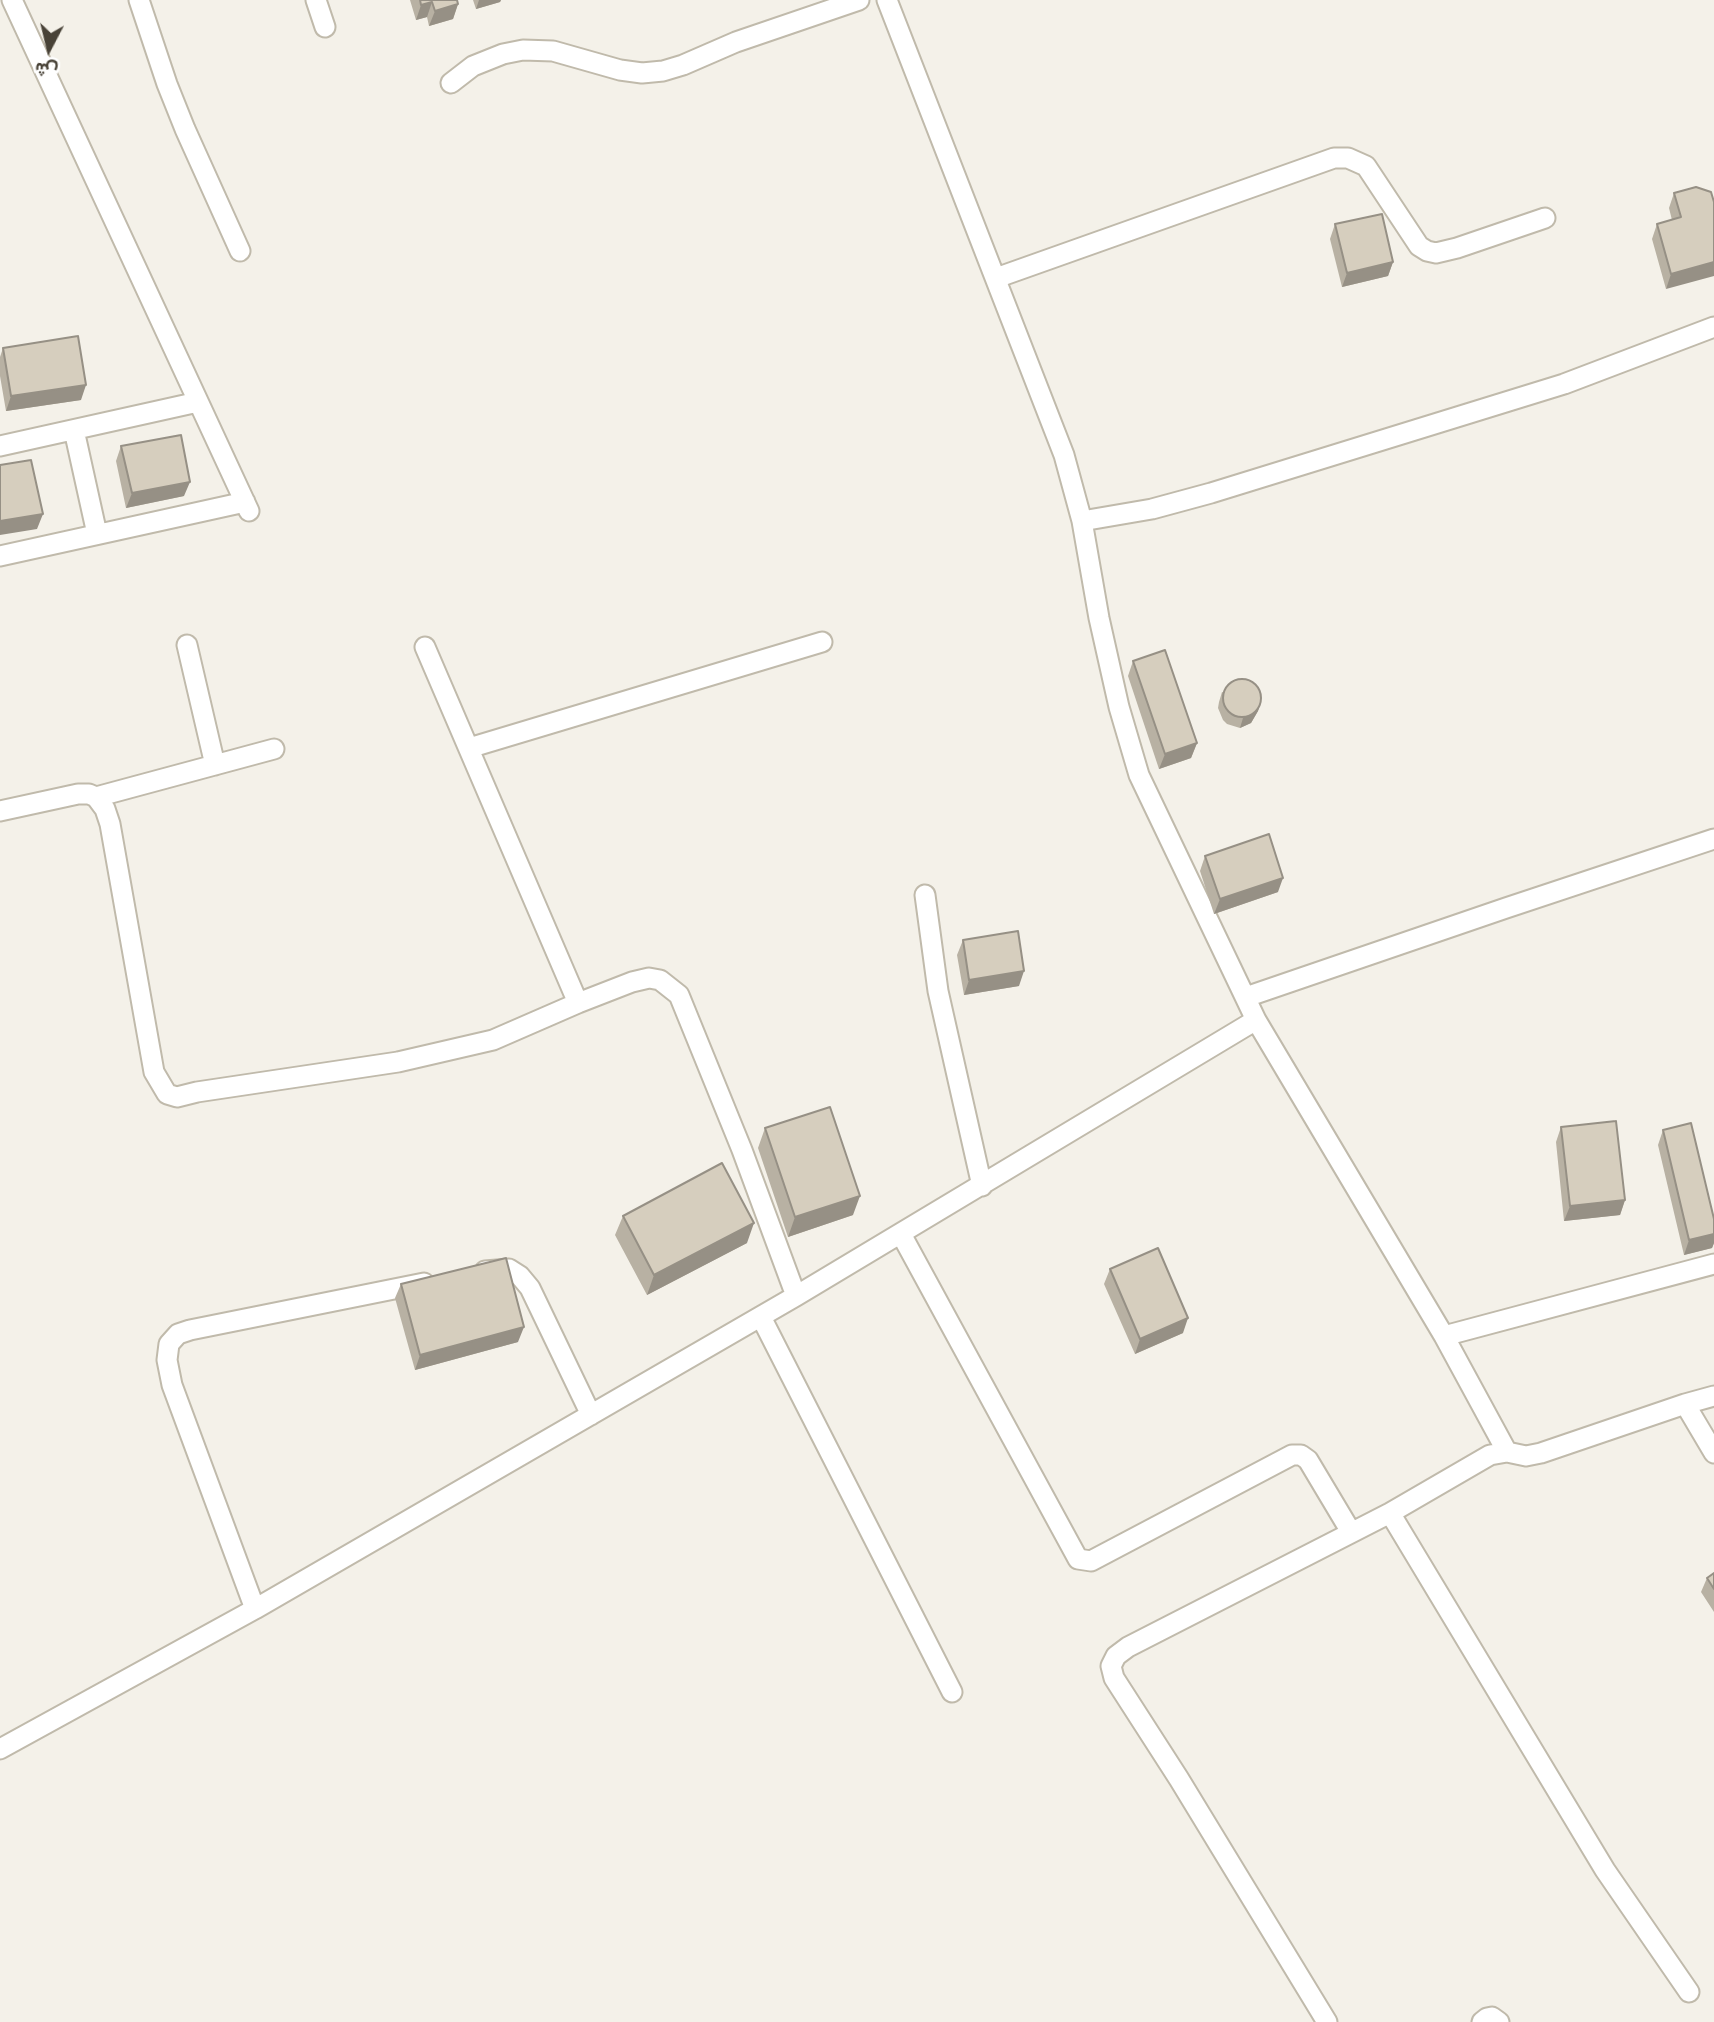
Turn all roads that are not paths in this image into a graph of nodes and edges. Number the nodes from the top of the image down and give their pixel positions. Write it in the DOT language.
graph roads {
  1 [pos="12,0"];
  2 [pos="139,0"];
  3 [pos="316,0"];
  4 [pos="859,0"];
  5 [pos="887,0"];
  6 [pos="325,27"];
  7 [pos="451,83"];
  8 [pos="1545,218"];
  9 [pos="240,251"];
  10 [pos="996,278"];
  11 [pos="1714,327"];
  12 [pos="198,402"];
  13 [pos="74,430"];
  14 [pos="0,446"];
  15 [pos="1082,521"];
  16 [pos="97,534"];
  17 [pos="0,555"];
  18 [pos="822,642"];
  19 [pos="187,645"];
  20 [pos="425,648"];
  21 [pos="469,748"];
  22 [pos="274,749"];
  23 [pos="215,765"];
  24 [pos="96,797"];
  25 [pos="0,811"];
  26 [pos="1714,839"];
  27 [pos="925,895"];
  28 [pos="1246,997"];
  29 [pos="579,1003"];
  30 [pos="1256,1020"];
  31 [pos="982,1186"];
  32 [pos="901,1234"];
  33 [pos="1714,1264"];
  34 [pos="462,1276"];
  35 [pos="436,1281"];
  36 [pos="796,1296"];
  37 [pos="761,1317"];
  38 [pos="1444,1336"];
  39 [pos="1714,1396"];
  40 [pos="1685,1404"];
  41 [pos="591,1415"];
  42 [pos="1507,1452"];
  43 [pos="1714,1453"];
  44 [pos="1390,1513"];
  45 [pos="1351,1532"];
  46 [pos="256,1609"];
  47 [pos="952,1692"];
  48 [pos="0,1749"];
  49 [pos="1689,1993"];
  50 [pos="1327,2022"];
  51 [pos="1482,2022"];
  52 [pos="1499,2022"];
  1 -- 12 [label="street"];
  2 -- 9 [label="street"];
  3 -- 6 [label="street"];
  4 -- 7 [label="street"];
  5 -- 10 [label="street"];
  8 -- 10 [label="street"];
  10 -- 15 [label="street"];
  11 -- 15 [label="street"];
  12 -- 13 [label="street"];
  12 -- 16 [label="street"];
  13 -- 14 [label="street"];
  13 -- 16 [label="street"];
  15 -- 28 [label="street"];
  16 -- 17 [label="street"];
  18 -- 21 [label="street"];
  19 -- 23 [label="street"];
  20 -- 21 [label="street"];
  21 -- 29 [label="street"];
  22 -- 23 [label="street"];
  23 -- 24 [label="street"];
  24 -- 25 [label="street"];
  24 -- 29 [label="street"];
  26 -- 28 [label="street"];
  27 -- 31 [label="street"];
  28 -- 30 [label="street"];
  29 -- 36 [label="street"];
  30 -- 31 [label="street"];
  30 -- 38 [label="street"];
  31 -- 32 [label="street"];
  32 -- 36 [label="street"];
  32 -- 45 [label="street"];
  33 -- 38 [label="street"];
  34 -- 41 [label="street"];
  35 -- 46 [label="street"];
  36 -- 37 [label="street"];
  37 -- 41 [label="street"];
  37 -- 47 [label="street"];
  38 -- 42 [label="street"];
  39 -- 40 [label="street"];
  40 -- 42 [label="street"];
  40 -- 43 [label="street"];
  41 -- 46 [label="street"];
  42 -- 44 [label="street"];
  44 -- 45 [label="street"];
  44 -- 49 [label="street"];
  45 -- 50 [label="street"];
  46 -- 48 [label="street"];
  51 -- 52 [label="street"];
}
